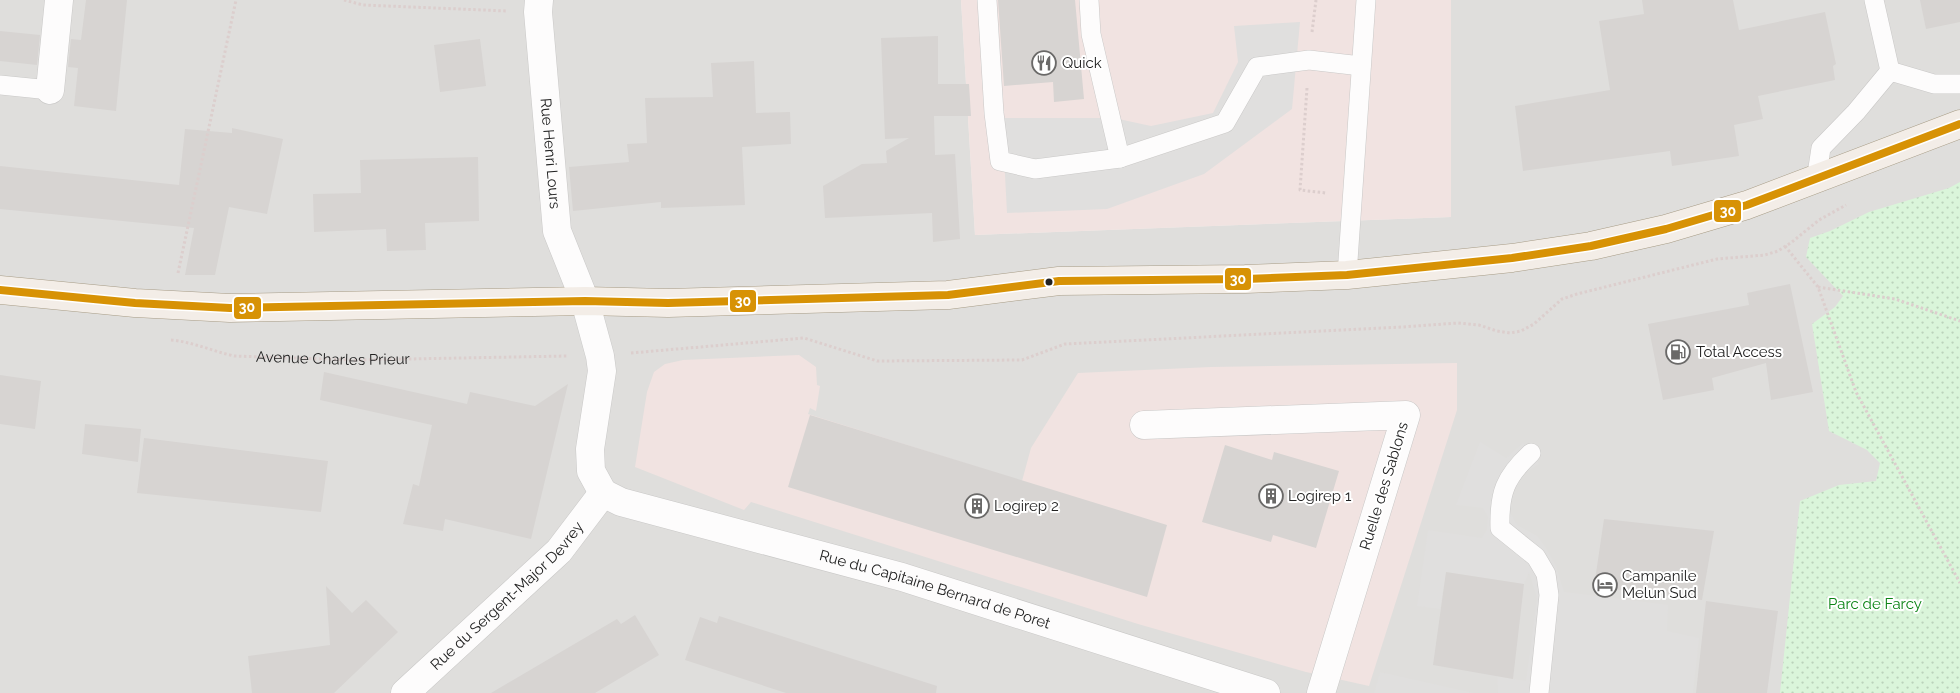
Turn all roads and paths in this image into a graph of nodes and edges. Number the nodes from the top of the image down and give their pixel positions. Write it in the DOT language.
graph roads {
  1 [pos="59,0"];
  2 [pos="236,0"];
  3 [pos="344,0"];
  4 [pos="987,0"];
  5 [pos="1088,0"];
  6 [pos="1316,0"];
  7 [pos="1366,0"];
  8 [pos="1874,0"];
  9 [pos="538,6"];
  10 [pos="1309,60"];
  11 [pos="1361,66"];
  12 [pos="1890,70"];
  13 [pos="1960,84"];
  14 [pos="0,85"];
  15 [pos="50,90"];
  16 [pos="1960,124"];
  17 [pos="1120,158"];
  18 [pos="1816,180"];
  19 [pos="1352,195"];
  20 [pos="1785,246"];
  21 [pos="1347,275"];
  22 [pos="1818,286"];
  23 [pos="0,290"];
  24 [pos="585,301"];
  25 [pos="171,306"];
  26 [pos="1960,321"];
  27 [pos="170,340"];
  28 [pos="668,350"];
  29 [pos="600,356"];
  30 [pos="1144,425"];
  31 [pos="1531,453"];
  32 [pos="603,493"];
  33 [pos="1960,583"];
  34 [pos="405,693"];
  35 [pos="1266,693"];
  36 [pos="1321,693"];
  37 [pos="1539,693"];
  1 -- 15 [label="street"];
  2 -- 25 [label="path"];
  3 -- 9 [label="path"];
  4 -- 17 [label="lane"];
  5 -- 17 [label="lane"];
  6 -- 10 [label="path"];
  7 -- 11 [label="lane"];
  8 -- 12 [label="lane"];
  9 -- 24 [label="street, Rue Henri Lours"];
  10 -- 11 [label="lane"];
  10 -- 17 [label="lane"];
  10 -- 19 [label="path"];
  11 -- 19 [label="lane"];
  12 -- 13 [label="lane"];
  12 -- 18 [label="lane"];
  14 -- 15 [label="lane"];
  16 -- 18 [label="main road"];
  18 -- 21 [label="main road"];
  19 -- 21 [label="lane"];
  20 -- 22 [label="path"];
  21 -- 24 [label="main road"];
  22 -- 26 [label="path"];
  22 -- 33 [label="path"];
  23 -- 25 [label="main road"];
  24 -- 25 [label="main road"];
  24 -- 29 [label="street, Rue Henri Lours"];
  27 -- 29 [label="path, Avenue Charles Prieur"];
  28 -- 29 [label="path, Avenue Charles Prieur"];
  29 -- 32 [label="street, Rue Henri Lours"];
  30 -- 36 [label="street, Ruelle des Sablons"];
  31 -- 37 [label="lane"];
  32 -- 34 [label="street, Rue du Sergent-Major Devrey"];
  32 -- 35 [label="street, Rue du Capitaine Bernard de Poret"];
}
